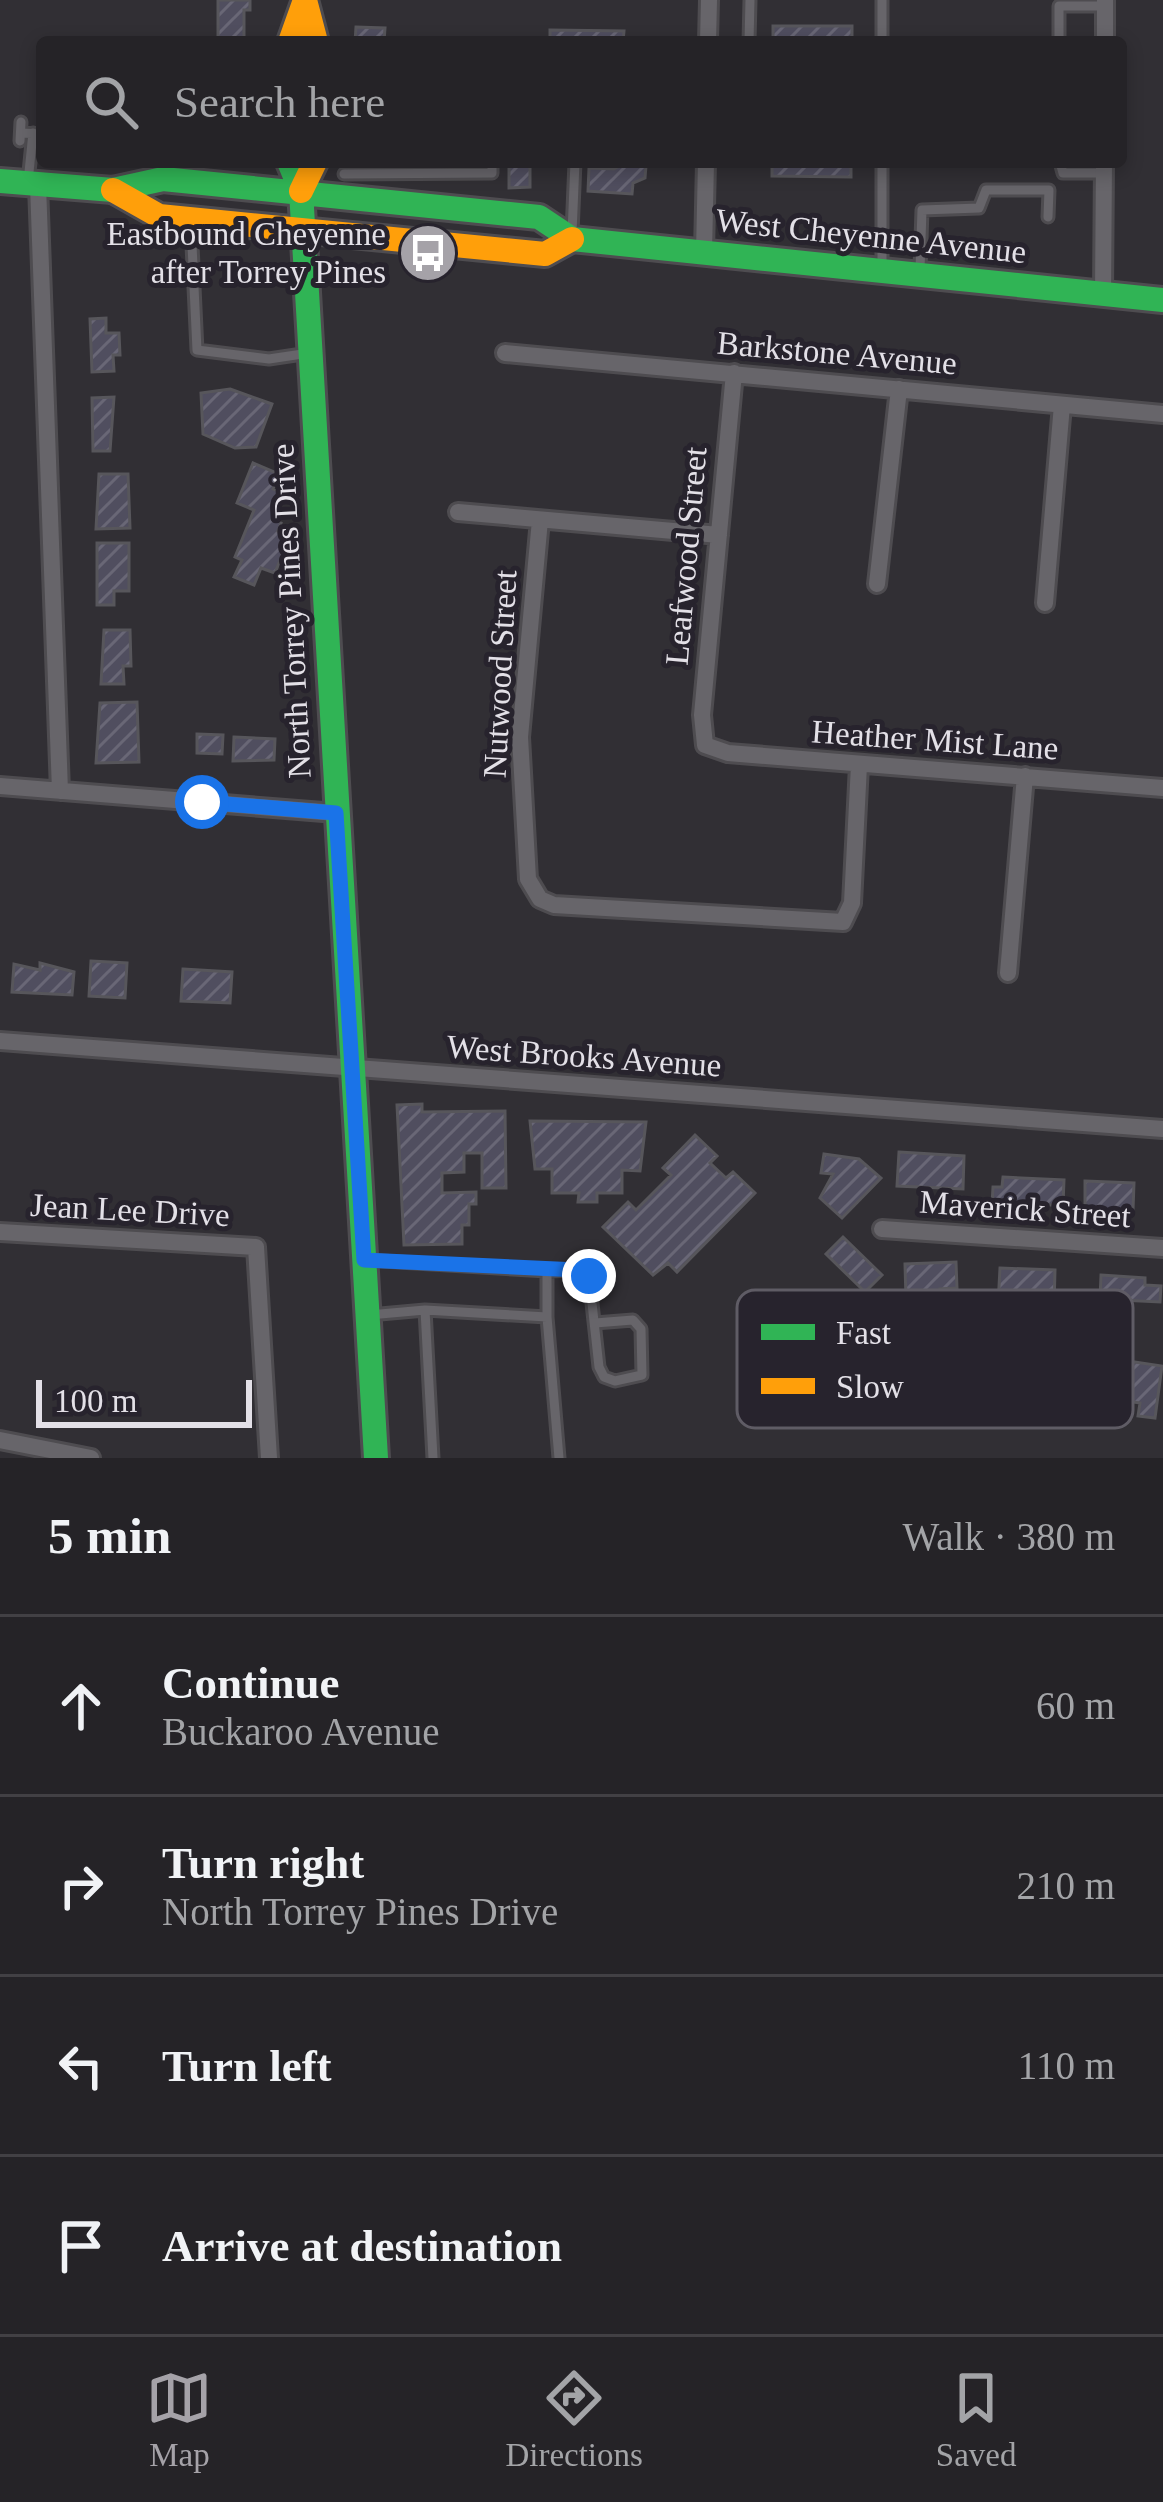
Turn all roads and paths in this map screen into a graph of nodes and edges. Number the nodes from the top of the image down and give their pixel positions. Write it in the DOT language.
graph roads {
  1 [pos="710,0"];
  2 [pos="749,0"];
  3 [pos="882,0"];
  4 [pos="1105,3"];
  5 [pos="709,36"];
  6 [pos="749,36"];
  7 [pos="882,36"];
  8 [pos="1059,36"];
  9 [pos="1105,36"];
  10 [pos="21,132"];
  11 [pos="36,134"];
  12 [pos="36,154"];
  13 [pos="292,168"];
  14 [pos="312,168"];
  15 [pos="492,168"];
  16 [pos="575,168"];
  17 [pos="706,168"];
  18 [pos="882,168"];
  19 [pos="1062,168"];
  20 [pos="1096,168"];
  21 [pos="1104,168"];
  22 [pos="164,171"];
  23 [pos="475,173"];
  24 [pos="344,174"];
  25 [pos="0,181"];
  26 [pos="33,184"];
  27 [pos="112,190"];
  28 [pos="301,191"];
  29 [pos="475,199"];
  30 [pos="1048,217"];
  31 [pos="190,219"];
  32 [pos="301,229"];
  33 [pos="572,239"];
  34 [pos="704,252"];
  35 [pos="881,271"];
  36 [pos="920,274"];
  37 [pos="1102,294"];
  38 [pos="1163,300"];
  39 [pos="309,353"];
  40 [pos="505,353"];
  41 [pos="734,373"];
  42 [pos="899,389"];
  43 [pos="1062,405"];
  44 [pos="1163,414"];
  45 [pos="458,512"];
  46 [pos="540,520"];
  47 [pos="719,536"];
  48 [pos="877,584"];
  49 [pos="1045,603"];
  50 [pos="705,745"];
  51 [pos="860,765"];
  52 [pos="1025,776"];
  53 [pos="0,786"];
  54 [pos="1163,788"];
  55 [pos="61,791"];
  56 [pos="336,813"];
  57 [pos="1008,973"];
  58 [pos="0,1041"];
  59 [pos="353,1069"];
  60 [pos="1163,1129"];
  61 [pos="882,1229"];
  62 [pos="0,1232"];
  63 [pos="1163,1248"];
  64 [pos="364,1260"];
  65 [pos="547,1271"];
  66 [pos="425,1310"];
  67 [pos="368,1315"];
  68 [pos="547,1317"];
  69 [pos="596,1323"];
  70 [pos="0,1440"];
  71 [pos="91,1458"];
  72 [pos="269,1458"];
  73 [pos="376,1458"];
  74 [pos="433,1458"];
  75 [pos="559,1458"];
  1 -- 5 [label="street"];
  2 -- 6 [label="lane"];
  3 -- 7 [label="lane"];
  4 -- 8 [label="lane"];
  4 -- 9 [label="street"];
  10 -- 11 [label="lane"];
  12 -- 26 [label="lane"];
  13 -- 28 [label="main road, North Torrey Pines Drive"];
  14 -- 28 [label="main road, North Torrey Pines Drive"];
  15 -- 23 [label="lane"];
  16 -- 33 [label="lane"];
  17 -- 34 [label="street"];
  18 -- 35 [label="lane"];
  19 -- 20 [label="lane"];
  21 -- 37 [label="street"];
  22 -- 27 [label="main road, West Cheyenne Avenue"];
  22 -- 28 [label="main road, West Cheyenne Avenue"];
  23 -- 24 [label="lane"];
  23 -- 29 [label="lane"];
  25 -- 26 [label="main road, West Cheyenne Avenue"];
  26 -- 27 [label="main road, West Cheyenne Avenue"];
  26 -- 55 [label="street"];
  27 -- 31 [label="main road, West Cheyenne Avenue"];
  28 -- 29 [label="main road, West Cheyenne Avenue"];
  28 -- 32 [label="main road, North Torrey Pines Drive"];
  29 -- 33 [label="main road, West Cheyenne Avenue"];
  30 -- 36 [label="lane"];
  31 -- 32 [label="main road, West Cheyenne Avenue"];
  31 -- 39 [label="lane"];
  32 -- 33 [label="main road, West Cheyenne Avenue"];
  32 -- 39 [label="main road, North Torrey Pines Drive"];
  33 -- 34 [label="main road, West Cheyenne Avenue"];
  34 -- 35 [label="main road, West Cheyenne Avenue"];
  35 -- 36 [label="main road, West Cheyenne Avenue"];
  36 -- 37 [label="main road, West Cheyenne Avenue"];
  37 -- 38 [label="main road, West Cheyenne Avenue"];
  39 -- 56 [label="main road, North Torrey Pines Drive"];
  40 -- 41 [label="street, Barkstone Avenue"];
  41 -- 42 [label="street, Barkstone Avenue"];
  41 -- 47 [label="street, Leafwood Street"];
  42 -- 43 [label="street, Barkstone Avenue"];
  42 -- 48 [label="street"];
  43 -- 44 [label="street, Barkstone Avenue"];
  43 -- 49 [label="street"];
  45 -- 46 [label="street"];
  46 -- 47 [label="street"];
  46 -- 51 [label="street, Nutwood Street"];
  47 -- 50 [label="street, Leafwood Street"];
  50 -- 51 [label="street, Heather Mist Lane"];
  51 -- 52 [label="street, Heather Mist Lane"];
  52 -- 54 [label="street, Heather Mist Lane"];
  52 -- 57 [label="street"];
  53 -- 55 [label="street"];
  55 -- 56 [label="street"];
  56 -- 59 [label="main road, North Torrey Pines Drive"];
  58 -- 59 [label="street, West Brooks Avenue"];
  59 -- 60 [label="street, West Brooks Avenue"];
  59 -- 64 [label="main road, North Torrey Pines Drive"];
  61 -- 63 [label="street, Maverick Street"];
  62 -- 72 [label="street, Jean Lee Drive"];
  64 -- 65 [label="lane"];
  64 -- 67 [label="main road, North Torrey Pines Drive"];
  65 -- 68 [label="lane"];
  65 -- 69 [label="lane"];
  66 -- 67 [label="lane"];
  66 -- 68 [label="lane"];
  66 -- 74 [label="lane"];
  67 -- 73 [label="main road, North Torrey Pines Drive"];
  68 -- 75 [label="lane"];
  69 -- 69 [label="lane"];
  70 -- 71 [label="street"];
}
